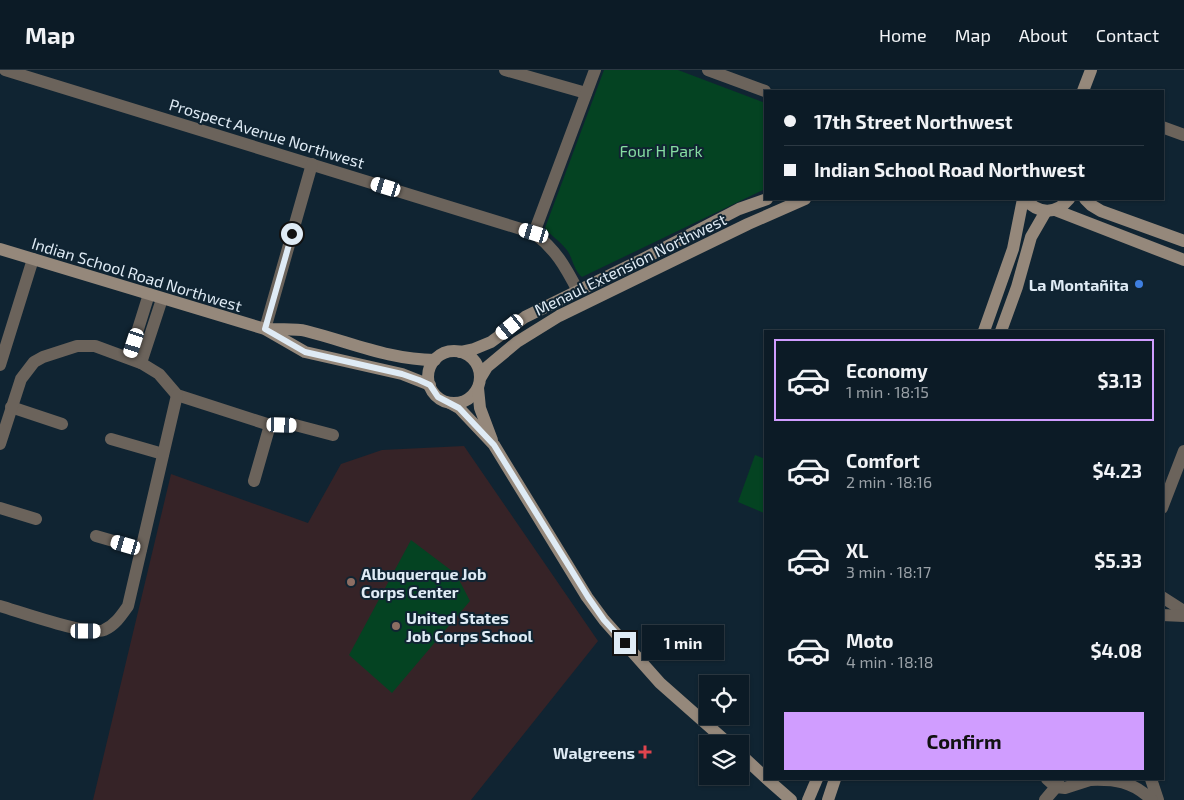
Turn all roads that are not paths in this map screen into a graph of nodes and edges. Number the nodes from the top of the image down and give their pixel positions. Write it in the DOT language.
graph roads {
  1 [pos="5,70"];
  2 [pos="505,70"];
  3 [pos="595,70"];
  4 [pos="708,70"];
  5 [pos="1091,70"];
  6 [pos="1083,90"];
  7 [pos="764,91"];
  8 [pos="586,93"];
  9 [pos="1164,128"];
  10 [pos="1184,135"];
  11 [pos="312,164"];
  12 [pos="764,200"];
  13 [pos="803,200"];
  14 [pos="1024,200"];
  15 [pos="1025,200"];
  16 [pos="1068,200"];
  17 [pos="1086,200"];
  18 [pos="1050,211"];
  19 [pos="534,233"];
  20 [pos="1184,241"];
  21 [pos="0,249"];
  22 [pos="33,258"];
  23 [pos="1184,260"];
  24 [pos="578,291"];
  25 [pos="149,294"];
  26 [pos="162,298"];
  27 [pos="265,329"];
  28 [pos="984,330"];
  29 [pos="1001,330"];
  30 [pos="460,352"];
  31 [pos="435,360"];
  32 [pos="135,361"];
  33 [pos="0,364"];
  34 [pos="479,383"];
  35 [pos="430,385"];
  36 [pos="177,395"];
  37 [pos="450,403"];
  38 [pos="11,407"];
  39 [pos="62,424"];
  40 [pos="270,424"];
  41 [pos="333,435"];
  42 [pos="111,439"];
  43 [pos="0,444"];
  44 [pos="494,445"];
  45 [pos="1184,451"];
  46 [pos="163,454"];
  47 [pos="254,481"];
  48 [pos="1164,503"];
  49 [pos="0,508"];
  50 [pos="36,519"];
  51 [pos="96,536"];
  52 [pos="141,549"];
  53 [pos="1164,598"];
  54 [pos="0,606"];
  55 [pos="1184,611"];
  56 [pos="1164,615"];
  57 [pos="1184,616"];
  58 [pos="719,735"];
  59 [pos="749,762"];
  60 [pos="764,776"];
  61 [pos="768,780"];
  62 [pos="816,780"];
  63 [pos="835,780"];
  64 [pos="1088,780"];
  65 [pos="1110,780"];
  66 [pos="1151,780"];
  67 [pos="1054,782"];
  68 [pos="790,800"];
  69 [pos="808,800"];
  70 [pos="828,800"];
  71 [pos="1045,800"];
  72 [pos="1152,800"];
  73 [pos="1158,800"];
  1 -- 11 [label="street, Prospect Avenue Northwest"];
  2 -- 8 [label="street"];
  3 -- 8 [label="street"];
  4 -- 7 [label="street"];
  5 -- 6 [label="main road"];
  8 -- 19 [label="street"];
  9 -- 10 [label="street"];
  11 -- 19 [label="street, Prospect Avenue Northwest"];
  11 -- 27 [label="street"];
  12 -- 24 [label="main road, Menaul Extension Northwest"];
  13 -- 34 [label="main road, Menaul Extension Northwest"];
  14 -- 28 [label="main road"];
  15 -- 18 [label="main road"];
  16 -- 18 [label="main road"];
  17 -- 20 [label="main road"];
  18 -- 23 [label="main road"];
  18 -- 29 [label="main road"];
  19 -- 24 [label="street, Prospect Avenue Northwest"];
  21 -- 22 [label="main road, Indian School Road Northwest"];
  22 -- 25 [label="main road, Indian School Road Northwest"];
  22 -- 33 [label="street"];
  24 -- 30 [label="main road, Menaul Extension Northwest"];
  25 -- 26 [label="main road, Indian School Road Northwest"];
  25 -- 32 [label="street"];
  26 -- 27 [label="main road, Indian School Road Northwest"];
  26 -- 32 [label="street"];
  27 -- 31 [label="main road, Indian School Road Northwest"];
  27 -- 35 [label="main road, Indian School Road Northwest"];
  30 -- 31 [label="main road"];
  30 -- 34 [label="main road"];
  31 -- 35 [label="main road"];
  32 -- 36 [label="street"];
  32 -- 38 [label="street"];
  34 -- 37 [label="main road"];
  34 -- 44 [label="main road"];
  35 -- 37 [label="main road"];
  36 -- 40 [label="street"];
  36 -- 46 [label="street"];
  37 -- 44 [label="main road"];
  38 -- 39 [label="street"];
  38 -- 43 [label="street"];
  40 -- 41 [label="street"];
  40 -- 47 [label="street"];
  42 -- 46 [label="street"];
  44 -- 58 [label="main road"];
  45 -- 48 [label="street"];
  46 -- 52 [label="street"];
  49 -- 50 [label="street"];
  51 -- 52 [label="street"];
  52 -- 54 [label="street"];
  53 -- 55 [label="street"];
  56 -- 57 [label="street"];
  59 -- 60 [label="main road"];
  61 -- 68 [label="main road"];
  62 -- 69 [label="main road"];
  63 -- 70 [label="main road"];
  64 -- 67 [label="street"];
  65 -- 72 [label="street"];
  66 -- 73 [label="street"];
  67 -- 71 [label="street"];
}
